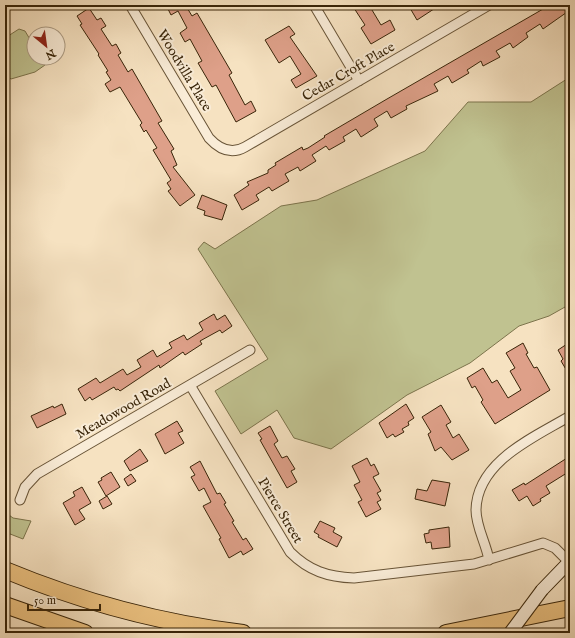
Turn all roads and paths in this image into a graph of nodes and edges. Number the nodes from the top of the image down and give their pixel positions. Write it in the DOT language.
graph roads {
  1 [pos="130,5"];
  2 [pos="314,5"];
  3 [pos="489,5"];
  4 [pos="477,8"];
  5 [pos="359,81"];
  6 [pos="218,148"];
  7 [pos="250,350"];
  8 [pos="190,385"];
  9 [pos="570,416"];
  10 [pos="20,500"];
  11 [pos="489,560"];
  12 [pos="569,561"];
  13 [pos="5,570"];
  14 [pos="5,605"];
  15 [pos="570,608"];
  16 [pos="84,633"];
  17 [pos="243,633"];
  18 [pos="446,633"];
  19 [pos="510,633"];
  1 -- 6 [label="street, Woodvilla Place"];
  2 -- 5 [label="street"];
  3 -- 4 [label="street, Cedar Croft Place"];
  4 -- 5 [label="street, Cedar Croft Place"];
  5 -- 6 [label="street, Cedar Croft Place"];
  7 -- 8 [label="street, Meadowood Road"];
  8 -- 10 [label="street, Meadowood Road"];
  8 -- 11 [label="street, Pierce Street"];
  9 -- 11 [label="street"];
  11 -- 12 [label="street, Pierce Street"];
  12 -- 19 [label="main road, bridge"];
  13 -- 17 [label="highway"];
  14 -- 16 [label="highway"];
  15 -- 18 [label="highway"];
}
